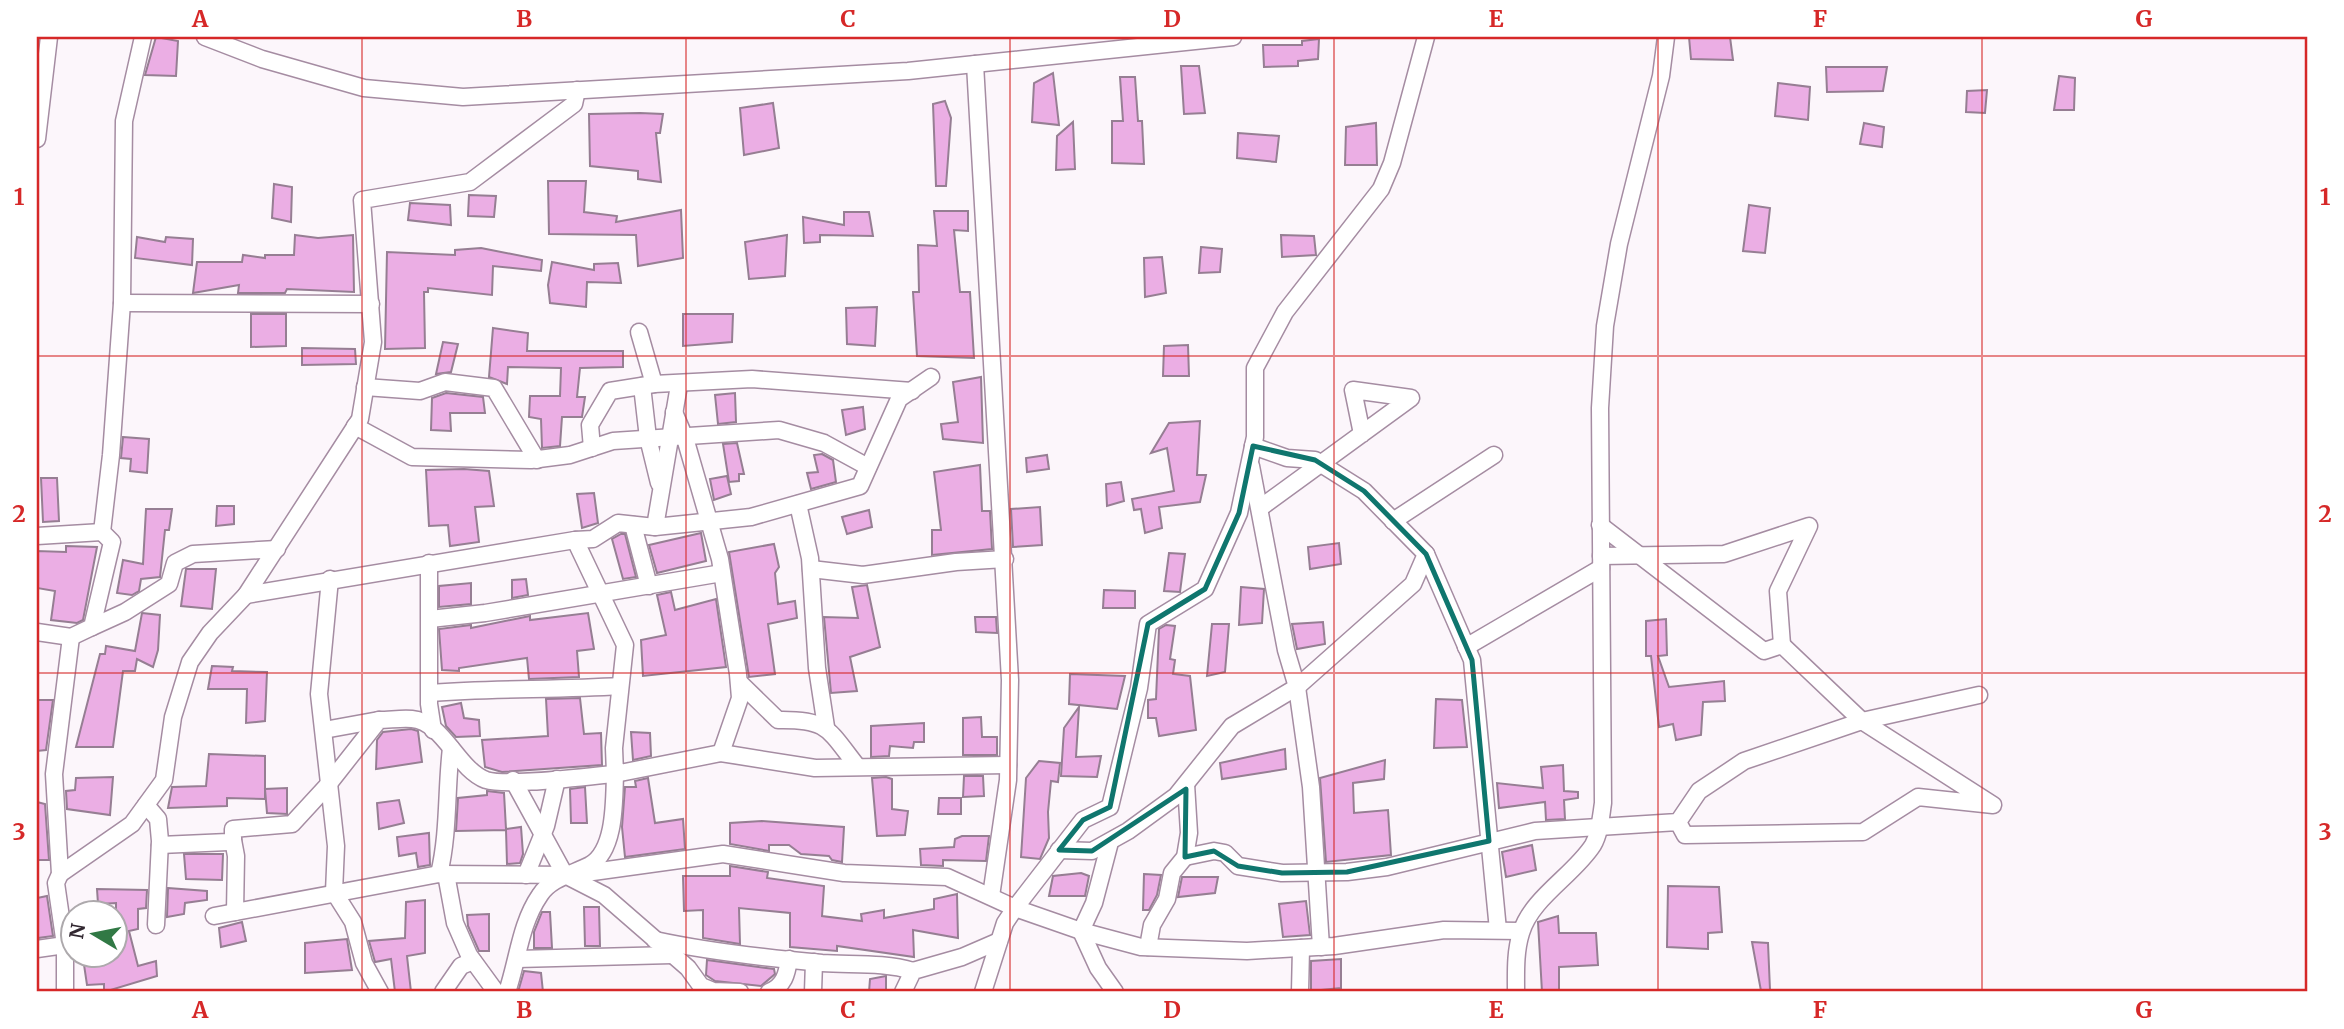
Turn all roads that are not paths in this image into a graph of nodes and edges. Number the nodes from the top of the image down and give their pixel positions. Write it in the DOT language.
graph roads {
  1 [pos="49,37"];
  2 [pos="143,37"];
  3 [pos="205,37"];
  4 [pos="1233,37"];
  5 [pos="1426,37"];
  6 [pos="1666,37"];
  7 [pos="1215,38"];
  8 [pos="975,64"];
  9 [pos="577,90"];
  10 [pos="37,139"];
  11 [pos="122,303"];
  12 [pos="371,304"];
  13 [pos="639,332"];
  14 [pos="930,377"];
  15 [pos="648,385"];
  16 [pos="679,385"];
  17 [pos="365,387"];
  18 [pos="912,391"];
  19 [pos="355,426"];
  20 [pos="1362,435"];
  21 [pos="648,438"];
  22 [pos="677,438"];
  23 [pos="1253,446"];
  24 [pos="592,448"];
  25 [pos="1494,455"];
  26 [pos="537,460"];
  27 [pos="1250,464"];
  28 [pos="1321,464"];
  29 [pos="868,467"];
  30 [pos="661,490"];
  31 [pos="798,504"];
  32 [pos="1260,508"];
  33 [pos="710,521"];
  34 [pos="1393,521"];
  35 [pos="633,525"];
  36 [pos="1600,525"];
  37 [pos="654,527"];
  38 [pos="102,532"];
  39 [pos="37,536"];
  40 [pos="575,540"];
  41 [pos="277,549"];
  42 [pos="1426,554"];
  43 [pos="1638,554"];
  44 [pos="1004,559"];
  45 [pos="1601,562"];
  46 [pos="429,563"];
  47 [pos="811,569"];
  48 [pos="722,573"];
  49 [pos="330,579"];
  50 [pos="649,586"];
  51 [pos="600,594"];
  52 [pos="246,595"];
  53 [pos="430,619"];
  54 [pos="92,627"];
  55 [pos="37,632"];
  56 [pos="71,637"];
  57 [pos="1782,645"];
  58 [pos="1466,647"];
  59 [pos="739,682"];
  60 [pos="620,686"];
  61 [pos="1297,687"];
  62 [pos="430,693"];
  63 [pos="1979,695"];
  64 [pos="379,720"];
  65 [pos="1862,721"];
  66 [pos="826,727"];
  67 [pos="324,730"];
  68 [pos="433,730"];
  69 [pos="451,748"];
  70 [pos="721,754"];
  71 [pos="1008,765"];
  72 [pos="857,766"];
  73 [pos="54,774"];
  74 [pos="615,774"];
  75 [pos="37,775"];
  76 [pos="557,779"];
  77 [pos="513,780"];
  78 [pos="330,781"];
  79 [pos="1186,784"];
  80 [pos="146,805"];
  81 [pos="1678,822"];
  82 [pos="1600,826"];
  83 [pos="543,832"];
  84 [pos="233,841"];
  85 [pos="1489,841"];
  86 [pos="1110,842"];
  87 [pos="160,845"];
  88 [pos="1059,850"];
  89 [pos="1185,857"];
  90 [pos="1318,872"];
  91 [pos="60,874"];
  92 [pos="442,874"];
  93 [pos="526,875"];
  94 [pos="565,875"];
  95 [pos="334,892"];
  96 [pos="991,896"];
  97 [pos="1015,908"];
  98 [pos="60,911"];
  99 [pos="235,912"];
  100 [pos="214,916"];
  101 [pos="156,925"];
  102 [pos="1498,930"];
  103 [pos="1081,931"];
  104 [pos="1521,931"];
  105 [pos="653,939"];
  106 [pos="999,941"];
  107 [pos="60,946"];
  108 [pos="1148,947"];
  109 [pos="1321,947"];
  110 [pos="1301,948"];
  111 [pos="37,949"];
  112 [pos="672,955"];
  113 [pos="789,958"];
  114 [pos="517,959"];
  115 [pos="473,961"];
  116 [pos="814,962"];
  117 [pos="65,970"];
  118 [pos="913,971"];
  119 [pos="712,991"];
  120 [pos="65,992"];
  121 [pos="380,992"];
  122 [pos="443,992"];
  123 [pos="496,992"];
  124 [pos="507,992"];
  125 [pos="740,992"];
  126 [pos="769,992"];
  127 [pos="813,992"];
  128 [pos="903,992"];
  129 [pos="983,992"];
  130 [pos="1115,992"];
  131 [pos="1300,992"];
  132 [pos="1516,992"];
  1 -- 10 [label="street"];
  2 -- 11 [label="street"];
  3 -- 9 [label="street"];
  4 -- 7 [label="street"];
  5 -- 23 [label="street"];
  6 -- 36 [label="street"];
  7 -- 8 [label="street"];
  8 -- 9 [label="street"];
  8 -- 44 [label="street"];
  9 -- 12 [label="street"];
  11 -- 12 [label="street"];
  11 -- 38 [label="street"];
  12 -- 17 [label="street"];
  13 -- 15 [label="street"];
  14 -- 18 [label="street"];
  15 -- 16 [label="street"];
  15 -- 21 [label="street"];
  15 -- 24 [label="street"];
  16 -- 18 [label="street"];
  16 -- 22 [label="street"];
  17 -- 19 [label="street"];
  17 -- 26 [label="street"];
  18 -- 29 [label="street"];
  19 -- 26 [label="street"];
  19 -- 41 [label="street"];
  20 -- 28 [label="street"];
  21 -- 22 [label="street"];
  21 -- 24 [label="street"];
  21 -- 30 [label="street"];
  22 -- 29 [label="street"];
  22 -- 30 [label="street"];
  22 -- 33 [label="street"];
  23 -- 27 [label="street"];
  23 -- 28 [label="street"];
  24 -- 26 [label="street"];
  25 -- 34 [label="street"];
  27 -- 32 [label="street"];
  27 -- 88 [label="street"];
  28 -- 32 [label="street"];
  28 -- 34 [label="street"];
  29 -- 31 [label="street"];
  30 -- 37 [label="street"];
  31 -- 33 [label="street"];
  31 -- 47 [label="street"];
  32 -- 61 [label="street"];
  33 -- 37 [label="street"];
  33 -- 48 [label="street"];
  34 -- 42 [label="street"];
  35 -- 37 [label="street"];
  35 -- 40 [label="street"];
  35 -- 50 [label="street"];
  36 -- 43 [label="street"];
  36 -- 45 [label="street"];
  38 -- 39 [label="street"];
  38 -- 54 [label="street"];
  40 -- 46 [label="street"];
  40 -- 51 [label="street"];
  41 -- 52 [label="street"];
  41 -- 54 [label="street"];
  42 -- 58 [label="street"];
  42 -- 61 [label="street"];
  43 -- 45 [label="street"];
  43 -- 57 [label="street"];
  43 -- 57 [label="street"];
  44 -- 47 [label="street"];
  44 -- 71 [label="street"];
  45 -- 58 [label="street"];
  45 -- 82 [label="street"];
  46 -- 49 [label="street"];
  46 -- 53 [label="street"];
  47 -- 66 [label="street"];
  48 -- 50 [label="street"];
  48 -- 59 [label="street"];
  49 -- 52 [label="street"];
  49 -- 67 [label="street"];
  50 -- 51 [label="street"];
  51 -- 53 [label="street"];
  51 -- 60 [label="street"];
  52 -- 80 [label="street"];
  53 -- 62 [label="street"];
  54 -- 56 [label="street"];
  55 -- 56 [label="street"];
  56 -- 73 [label="street"];
  57 -- 65 [label="street"];
  58 -- 85 [label="street"];
  59 -- 66 [label="street"];
  59 -- 70 [label="street"];
  60 -- 62 [label="street"];
  60 -- 74 [label="street"];
  61 -- 79 [label="street"];
  61 -- 90 [label="street"];
  62 -- 68 [label="street"];
  63 -- 65 [label="street"];
  64 -- 67 [label="street"];
  64 -- 68 [label="street"];
  64 -- 78 [label="street"];
  65 -- 81 [label="street"];
  65 -- 81 [label="street"];
  66 -- 72 [label="street"];
  67 -- 78 [label="street"];
  68 -- 69 [label="street"];
  69 -- 77 [label="street"];
  69 -- 92 [label="street"];
  70 -- 72 [label="street"];
  70 -- 74 [label="street"];
  71 -- 72 [label="street"];
  71 -- 96 [label="street"];
  73 -- 75 [label="street"];
  73 -- 91 [label="street"];
  74 -- 76 [label="street"];
  74 -- 94 [label="street"];
  76 -- 77 [label="street"];
  76 -- 83 [label="street"];
  77 -- 83 [label="street"];
  78 -- 84 [label="street"];
  78 -- 95 [label="street"];
  79 -- 86 [label="street"];
  79 -- 89 [label="street"];
  80 -- 87 [label="street"];
  80 -- 91 [label="street"];
  81 -- 82 [label="street"];
  82 -- 85 [label="street"];
  82 -- 104 [label="street"];
  83 -- 93 [label="street"];
  83 -- 94 [label="street"];
  84 -- 87 [label="street"];
  84 -- 99 [label="street"];
  85 -- 90 [label="street"];
  85 -- 102 [label="street"];
  86 -- 88 [label="street"];
  86 -- 103 [label="street"];
  87 -- 101 [label="street"];
  88 -- 97 [label="street"];
  89 -- 90 [label="street"];
  89 -- 108 [label="street"];
  90 -- 109 [label="street"];
  91 -- 98 [label="street"];
  92 -- 93 [label="street"];
  92 -- 95 [label="street"];
  92 -- 115 [label="street"];
  93 -- 94 [label="street"];
  94 -- 96 [label="street"];
  94 -- 105 [label="street"];
  94 -- 114 [label="street"];
  95 -- 99 [label="street"];
  95 -- 121 [label="street"];
  96 -- 97 [label="street"];
  97 -- 103 [label="street"];
  97 -- 106 [label="street"];
  99 -- 100 [label="street"];
  102 -- 104 [label="street"];
  102 -- 109 [label="street"];
  103 -- 108 [label="street"];
  103 -- 130 [label="street"];
  104 -- 132 [label="street"];
  105 -- 112 [label="street"];
  105 -- 113 [label="street"];
  106 -- 118 [label="street"];
  106 -- 129 [label="street"];
  107 -- 111 [label="street"];
  108 -- 110 [label="street"];
  109 -- 110 [label="street"];
  110 -- 131 [label="street"];
  112 -- 114 [label="street"];
  112 -- 119 [label="street"];
  113 -- 116 [label="street"];
  113 -- 126 [label="street"];
  114 -- 124 [label="street"];
  115 -- 122 [label="street"];
  115 -- 123 [label="street"];
  116 -- 118 [label="street"];
  116 -- 127 [label="street"];
  117 -- 120 [label="street"];
  118 -- 128 [label="street"];
  119 -- 125 [label="street"];
}
